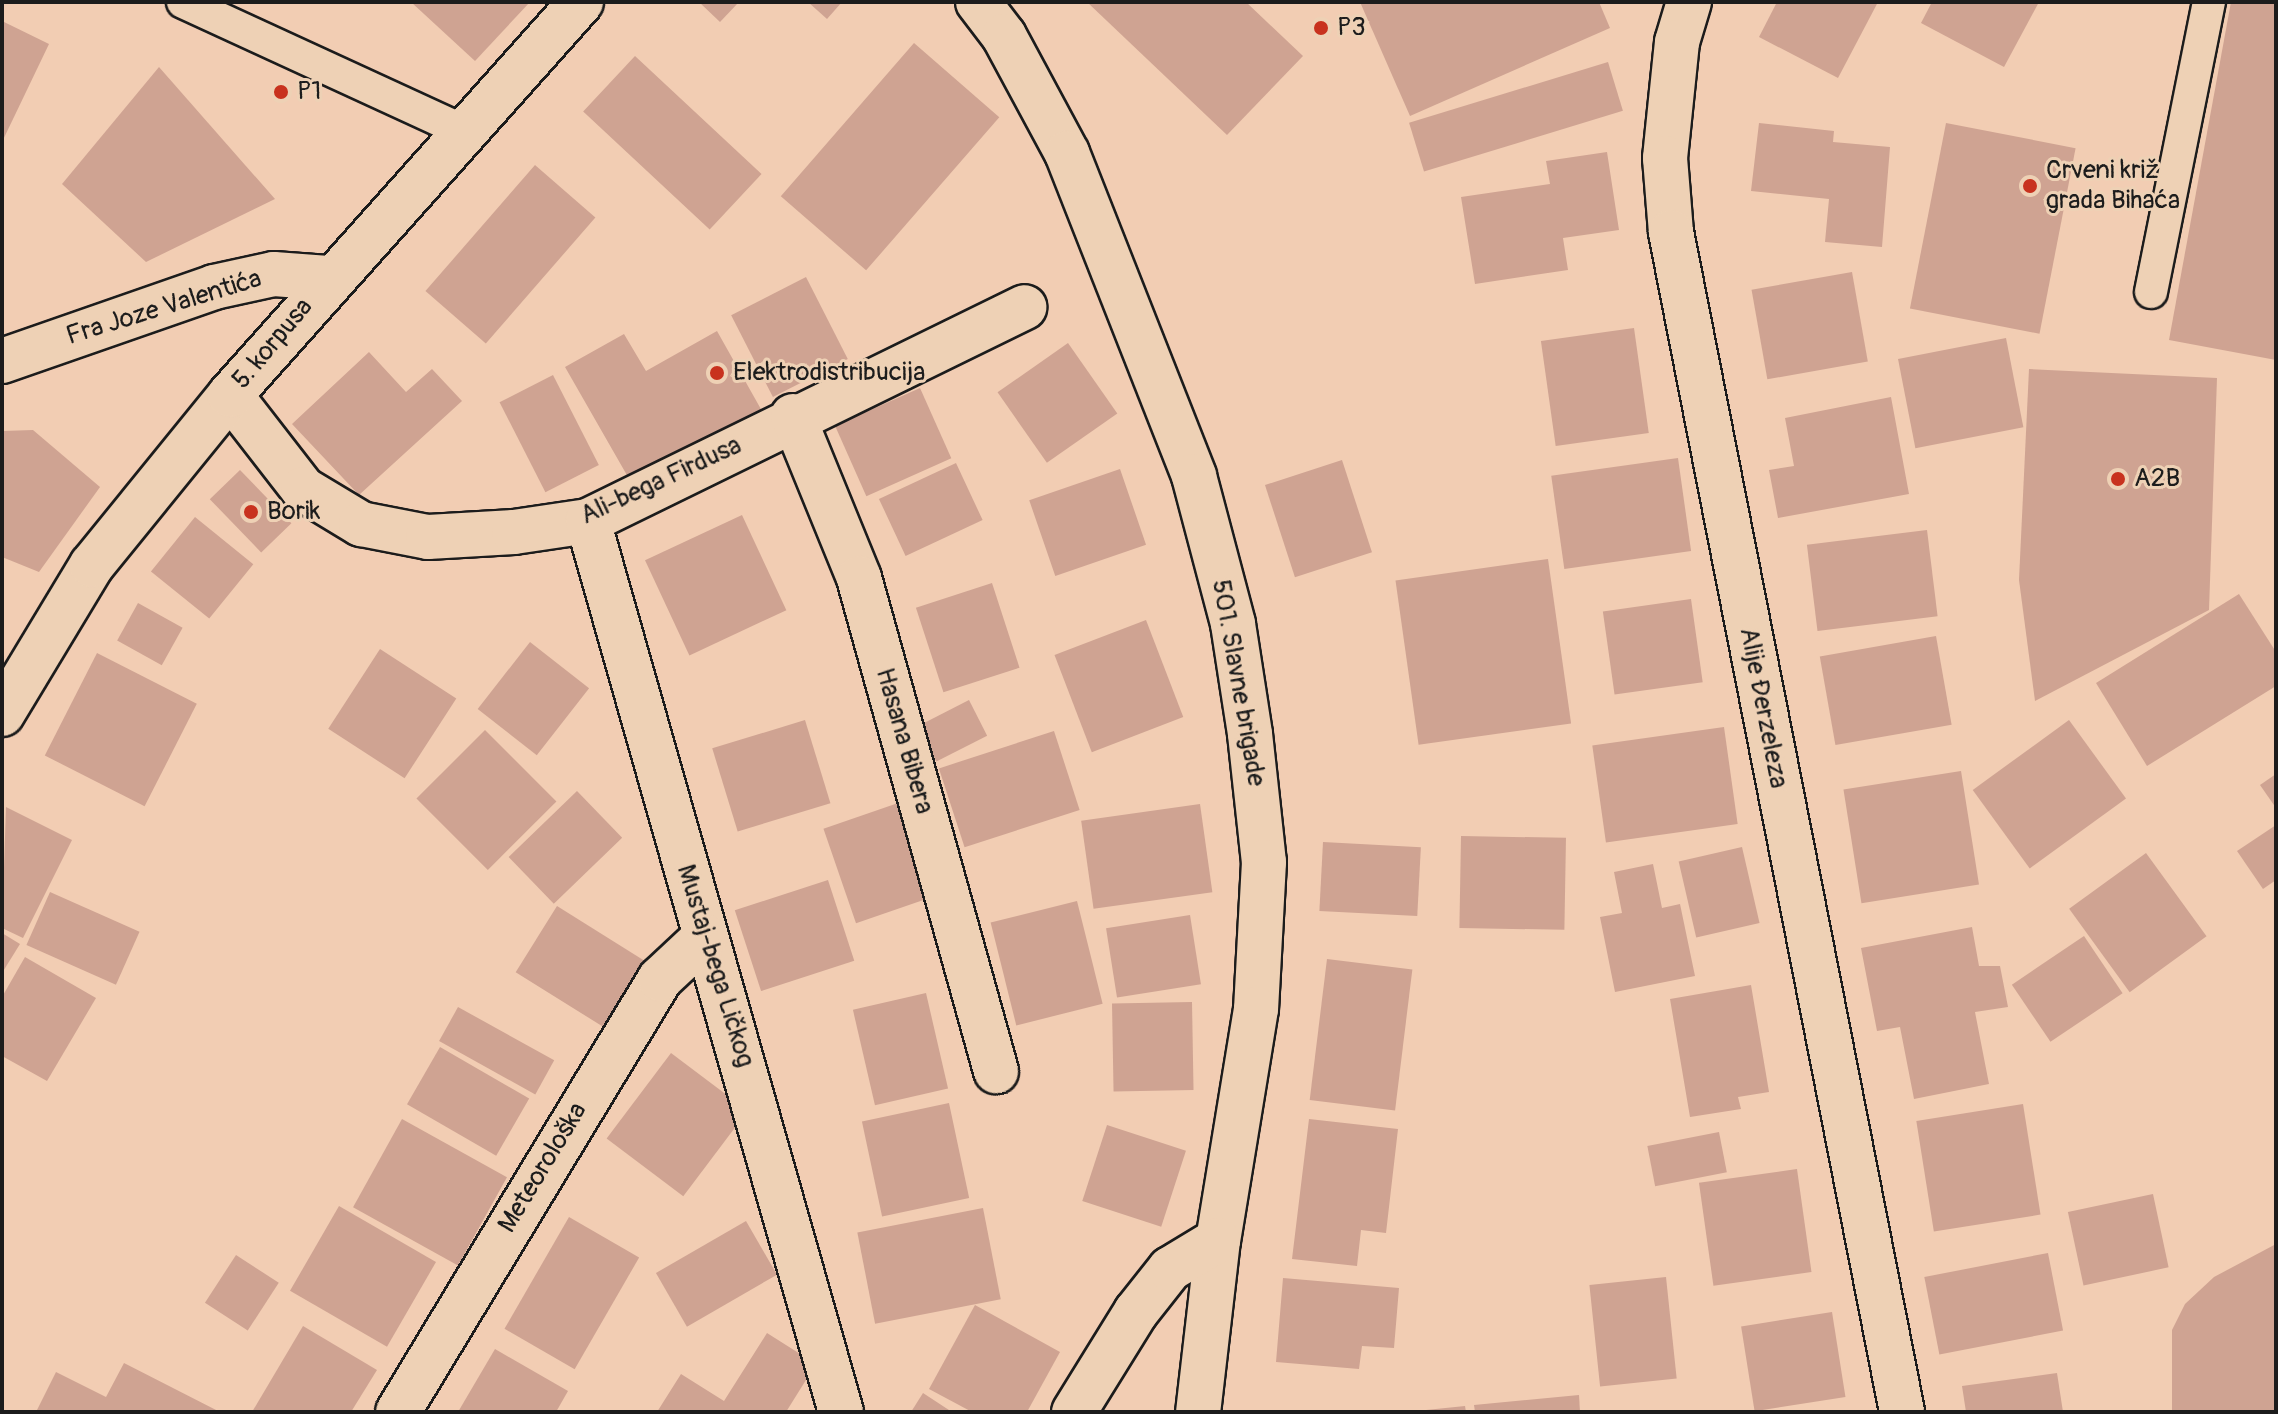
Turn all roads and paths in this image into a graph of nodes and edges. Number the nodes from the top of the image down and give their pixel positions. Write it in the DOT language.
graph roads {
  1 [pos="183,2"];
  2 [pos="581,2"];
  3 [pos="978,2"];
  4 [pos="1689,2"];
  5 [pos="2209,2"];
  6 [pos="461,130"];
  7 [pos="328,278"];
  8 [pos="2151,292"];
  9 [pos="1024,307"];
  10 [pos="2,361"];
  11 [pos="230,395"];
  12 [pos="793,416"];
  13 [pos="588,521"];
  14 [pos="2,714"];
  15 [pos="705,937"];
  16 [pos="996,1071"];
  17 [pos="1218,1240"];
  18 [pos="398,1412"];
  19 [pos="841,1412"];
  20 [pos="1074,1412"];
  21 [pos="1198,1412"];
  22 [pos="1902,1412"];
  1 -- 6 [label="lane"];
  2 -- 6 [label="street, 5. korpusa"];
  3 -- 17 [label="street, 501. Slavne brigade"];
  4 -- 22 [label="street, Alije Đerzeleza"];
  5 -- 8 [label="lane"];
  6 -- 7 [label="street, 5. korpusa"];
  7 -- 10 [label="street, Fra Joze Valentića"];
  7 -- 11 [label="street, 5. korpusa"];
  9 -- 12 [label="street, Ali-bega Firdusa"];
  11 -- 13 [label="street, Ali-bega Firdusa"];
  11 -- 14 [label="street, 5. korpusa"];
  12 -- 13 [label="street, Ali-bega Firdusa"];
  12 -- 16 [label="street, Hasana Bibera"];
  13 -- 15 [label="street, Mustaj-bega Ličkog"];
  15 -- 18 [label="street, Meteorološka"];
  15 -- 19 [label="street, Mustaj-bega Ličkog"];
  17 -- 20 [label="street"];
  17 -- 21 [label="street, 501. Slavne brigade"];
}
